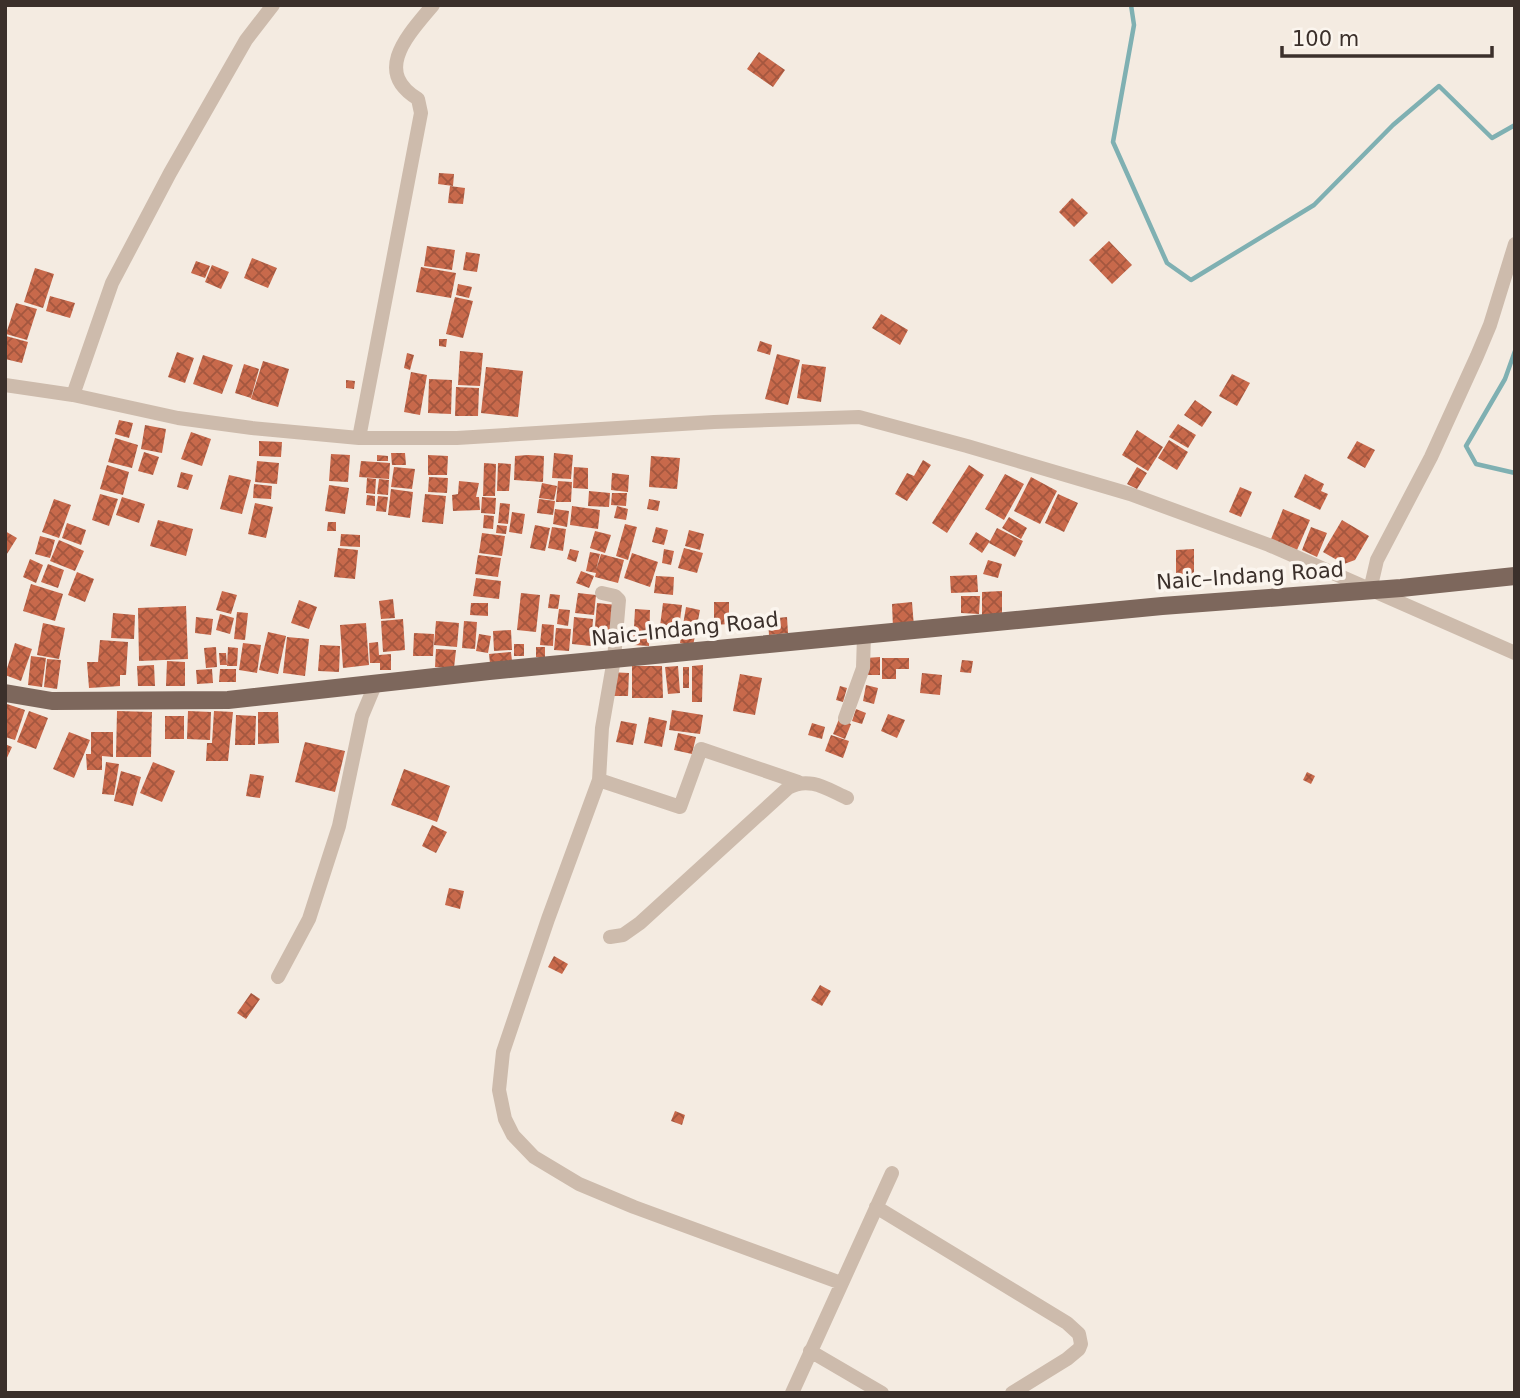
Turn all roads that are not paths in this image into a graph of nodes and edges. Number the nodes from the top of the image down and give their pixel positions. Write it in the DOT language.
graph roads {
  1 [pos="273,5"];
  2 [pos="433,5"];
  3 [pos="1515,244"];
  4 [pos="5,385"];
  5 [pos="73,395"];
  6 [pos="359,438"];
  7 [pos="1515,576"];
  8 [pos="1370,590"];
  9 [pos="602,593"];
  10 [pos="864,635"];
  11 [pos="1515,653"];
  12 [pos="614,659"];
  13 [pos="375,685"];
  14 [pos="5,693"];
  15 [pos="845,718"];
  16 [pos="599,780"];
  17 [pos="799,782"];
  18 [pos="847,798"];
  19 [pos="610,937"];
  20 [pos="278,977"];
  21 [pos="892,1173"];
  22 [pos="876,1207"];
  23 [pos="841,1283"];
  24 [pos="810,1352"];
  25 [pos="792,1393"];
  26 [pos="883,1393"];
  27 [pos="1012,1393"];
  1 -- 5 [label="street"];
  2 -- 6 [label="street"];
  3 -- 8 [label="street"];
  4 -- 5 [label="street"];
  5 -- 6 [label="street"];
  6 -- 8 [label="street"];
  7 -- 8 [label="main road, Naic–Indang Road"];
  8 -- 10 [label="main road, Naic–Indang Road"];
  8 -- 11 [label="street"];
  9 -- 12 [label="street"];
  10 -- 12 [label="main road, Naic–Indang Road"];
  10 -- 15 [label="street"];
  12 -- 13 [label="main road, Naic–Indang Road"];
  12 -- 16 [label="street"];
  13 -- 14 [label="main road, Naic–Indang Road"];
  13 -- 20 [label="street"];
  16 -- 17 [label="street"];
  16 -- 23 [label="street"];
  17 -- 18 [label="street"];
  17 -- 19 [label="street"];
  21 -- 22 [label="street"];
  22 -- 23 [label="street"];
  22 -- 27 [label="street"];
  23 -- 24 [label="street"];
  24 -- 25 [label="street"];
  24 -- 26 [label="street"];
}
